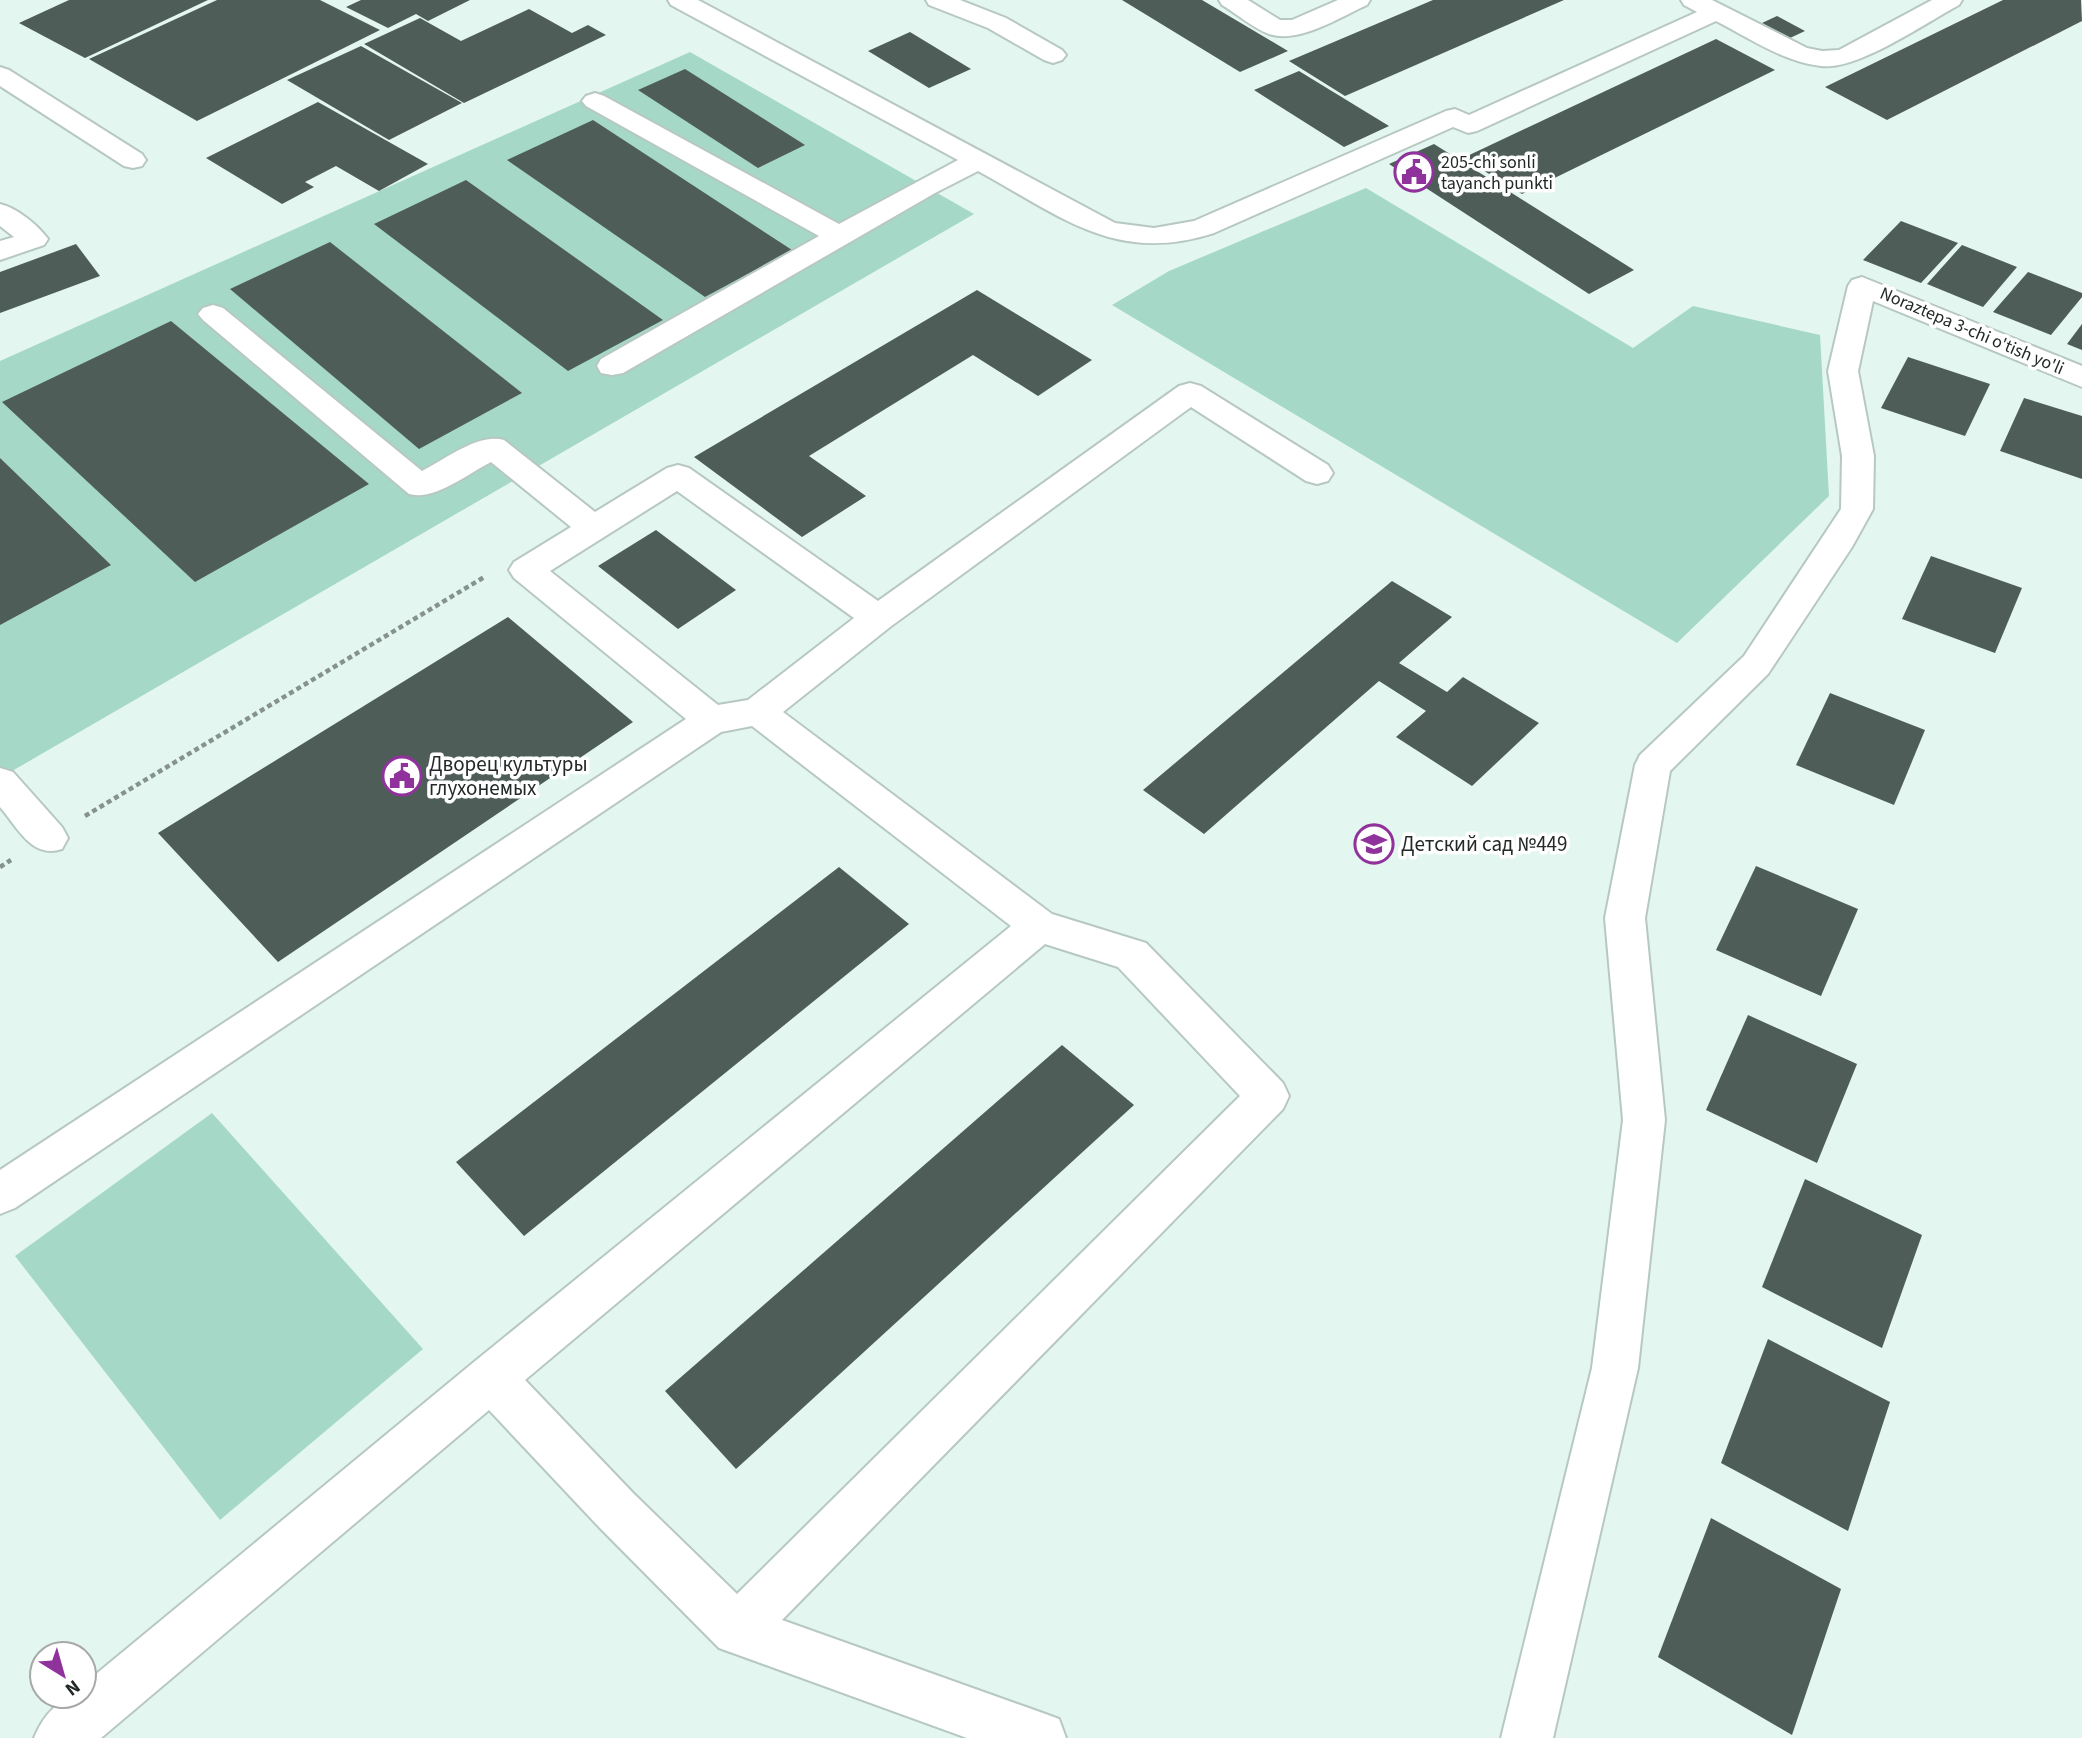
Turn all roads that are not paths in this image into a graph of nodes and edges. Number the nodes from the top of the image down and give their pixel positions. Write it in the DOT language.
graph roads {
  1 [pos="938,0"];
  2 [pos="1231,0"];
  3 [pos="1358,0"];
  4 [pos="1693,0"];
  5 [pos="1950,0"];
  6 [pos="694,2"];
  7 [pos="1716,12"];
  8 [pos="1053,55"];
  9 [pos="0,75"];
  10 [pos="595,101"];
  11 [pos="133,160"];
  12 [pos="978,161"];
  13 [pos="0,212"];
  14 [pos="840,236"];
  15 [pos="0,251"];
  16 [pos="212,314"];
  17 [pos="612,366"];
  18 [pos="2082,377"];
  19 [pos="1317,473"];
  20 [pos="593,528"];
  21 [pos="878,618"];
  22 [pos="758,712"];
  23 [pos="712,720"];
  24 [pos="0,782"];
  25 [pos="49,838"];
  26 [pos="1039,926"];
  27 [pos="0,1195"];
  28 [pos="491,1378"];
  29 [pos="737,1630"];
  30 [pos="60,1738"];
  31 [pos="1040,1738"];
  32 [pos="1527,1738"];
  1 -- 8 [label="street"];
  2 -- 3 [label="street"];
  4 -- 7 [label="street"];
  5 -- 7 [label="street"];
  6 -- 12 [label="street"];
  7 -- 12 [label="street"];
  9 -- 11 [label="street"];
  10 -- 14 [label="street"];
  12 -- 14 [label="street"];
  13 -- 15 [label="street"];
  14 -- 17 [label="street"];
  16 -- 20 [label="street"];
  18 -- 32 [label="street, Noraztepa 3-chi o'tish yo'li"];
  19 -- 21 [label="street"];
  20 -- 21 [label="street"];
  20 -- 23 [label="street"];
  21 -- 22 [label="street"];
  22 -- 23 [label="street"];
  22 -- 26 [label="street"];
  23 -- 27 [label="street"];
  24 -- 25 [label="street"];
  26 -- 28 [label="street"];
  26 -- 29 [label="street"];
  28 -- 29 [label="street"];
  28 -- 30 [label="street"];
  29 -- 31 [label="street"];
}
